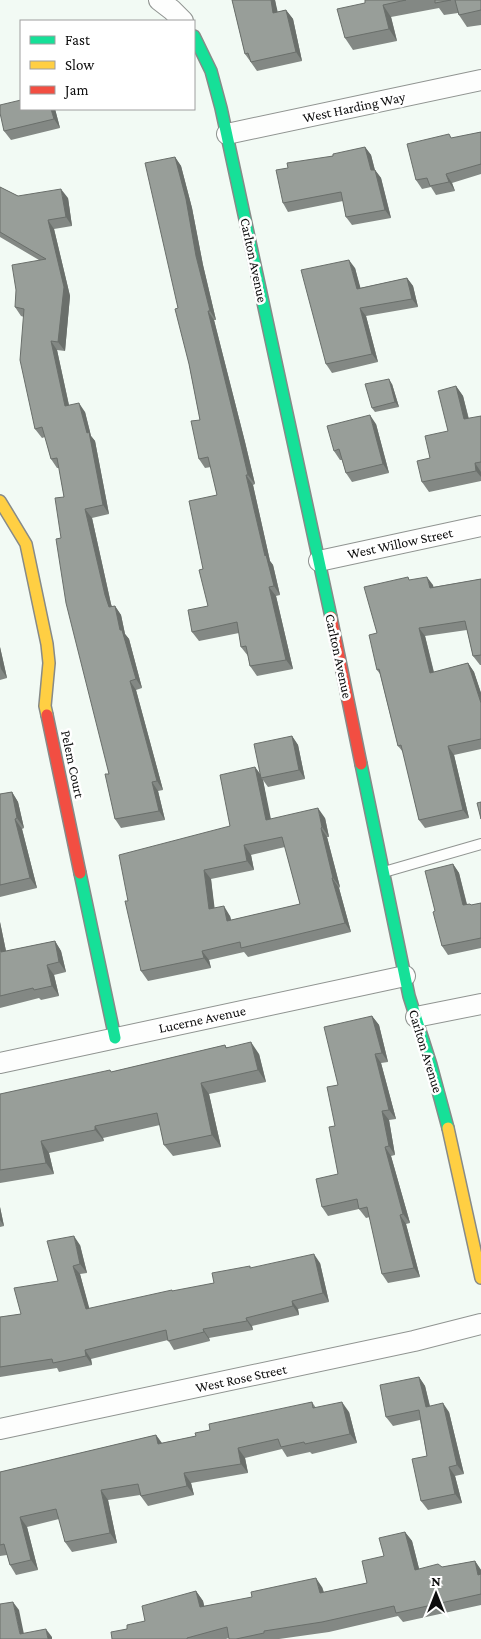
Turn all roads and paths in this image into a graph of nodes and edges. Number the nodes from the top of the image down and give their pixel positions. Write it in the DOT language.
graph roads {
  1 [pos="159,0"];
  2 [pos="182,20"];
  3 [pos="195,38"];
  4 [pos="481,80"];
  5 [pos="227,134"];
  6 [pos="0,501"];
  7 [pos="481,526"];
  8 [pos="319,561"];
  9 [pos="481,844"];
  10 [pos="383,872"];
  11 [pos="405,976"];
  12 [pos="481,1004"];
  13 [pos="416,1017"];
  14 [pos="115,1038"];
  15 [pos="0,1063"];
  16 [pos="481,1278"];
  17 [pos="481,1324"];
  18 [pos="0,1429"];
  1 -- 2 [label="street"];
  3 -- 5 [label="street, Carlton Avenue"];
  4 -- 5 [label="street, West Harding Way"];
  5 -- 8 [label="street, Carlton Avenue"];
  6 -- 14 [label="street, Pelem Court"];
  7 -- 8 [label="street, West Willow Street"];
  8 -- 10 [label="street, Carlton Avenue"];
  9 -- 10 [label="lane"];
  10 -- 11 [label="street, Carlton Avenue"];
  11 -- 13 [label="street, Carlton Avenue"];
  11 -- 14 [label="street, Lucerne Avenue"];
  12 -- 13 [label="street"];
  13 -- 16 [label="street, Carlton Avenue"];
  14 -- 15 [label="street, Lucerne Avenue"];
  17 -- 18 [label="street, West Rose Street"];
}
